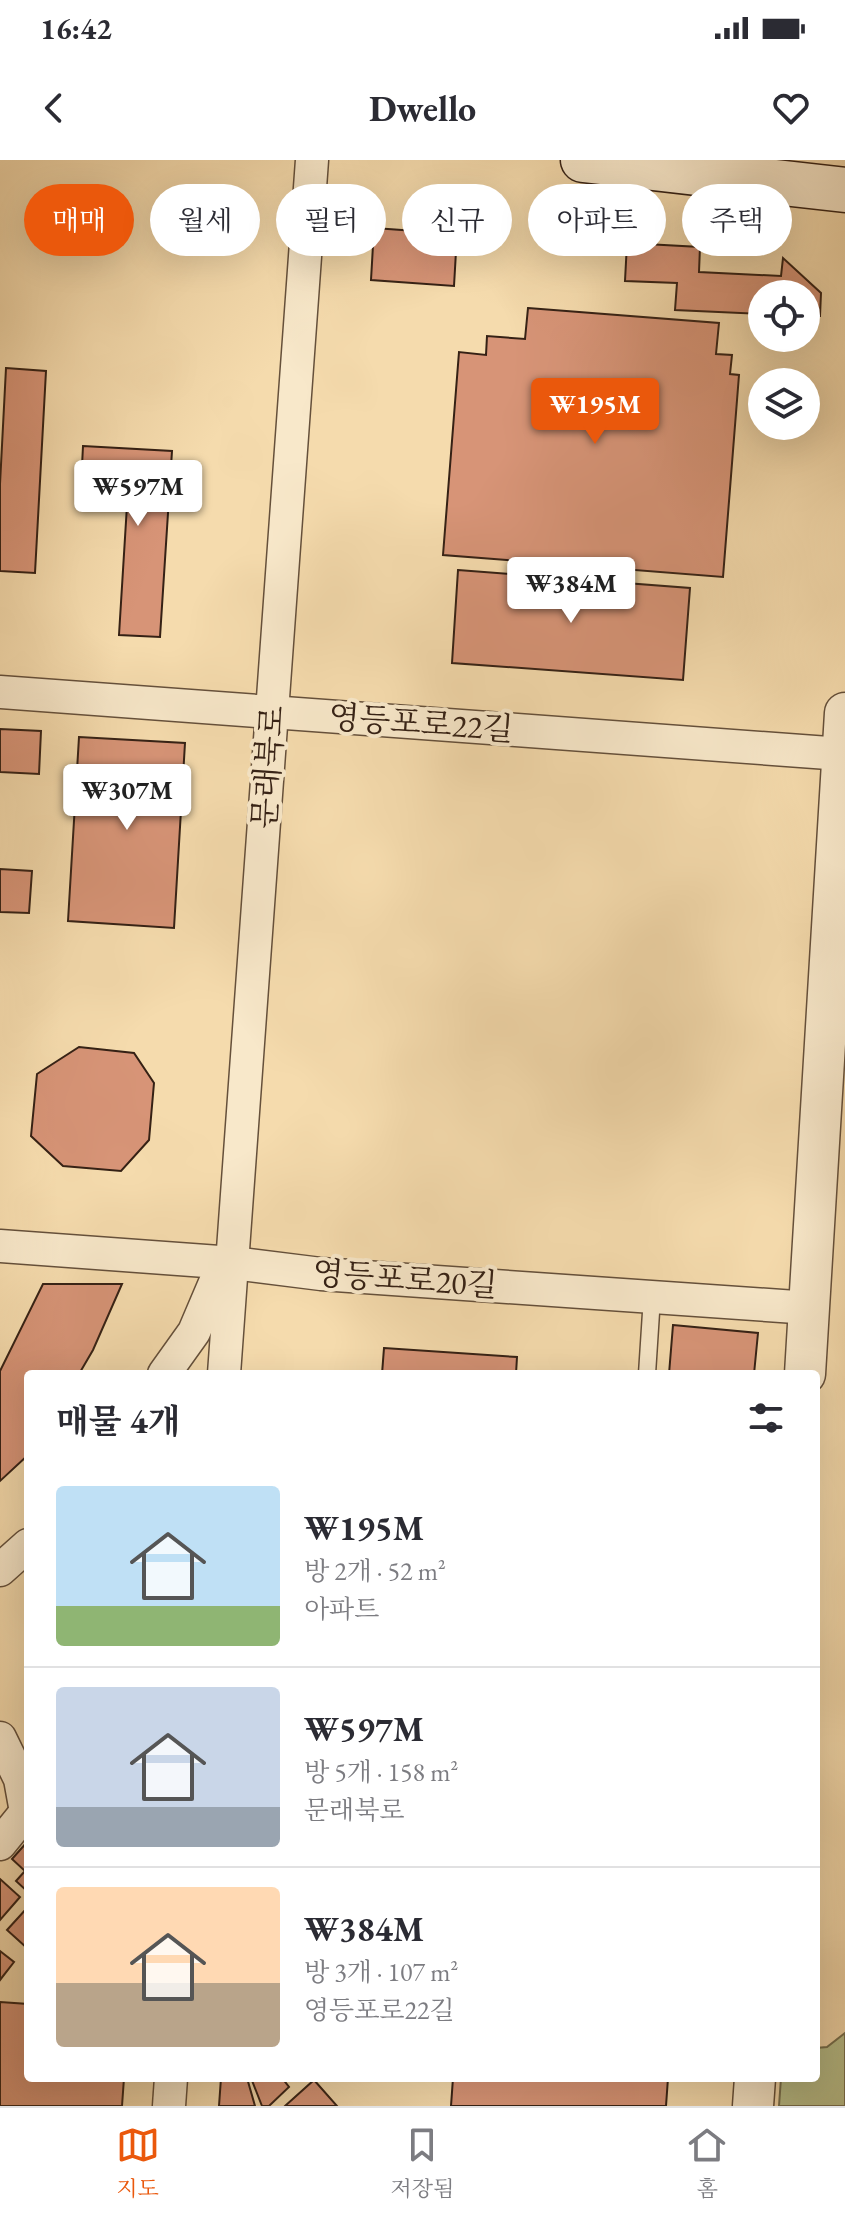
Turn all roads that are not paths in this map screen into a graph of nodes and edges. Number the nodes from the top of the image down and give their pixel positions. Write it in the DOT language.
graph roads {
  1 [pos="312,160"];
  2 [pos="583,160"];
  3 [pos="845,190"];
  4 [pos="0,692"];
  5 [pos="272,712"];
  6 [pos="845,713"];
  7 [pos="842,754"];
  8 [pos="0,1246"];
  9 [pos="233,1263"];
  10 [pos="652,1297"];
  11 [pos="810,1308"];
  12 [pos="167,1370"];
  13 [pos="224,1370"];
  14 [pos="647,1370"];
  15 [pos="805,1370"];
  16 [pos="24,1550"];
  17 [pos="0,1570"];
  18 [pos="0,1738"];
  19 [pos="24,1798"];
  20 [pos="24,1816"];
  21 [pos="0,1844"];
  22 [pos="171,2082"];
  23 [pos="755,2082"];
  24 [pos="169,2106"];
  25 [pos="753,2106"];
  1 -- 5 [label="street, 문래북로"];
  2 -- 3 [label="main road"];
  4 -- 5 [label="street, 영등포로22길"];
  5 -- 7 [label="street, 영등포로22길"];
  5 -- 9 [label="street, 문래북로"];
  6 -- 7 [label="street"];
  7 -- 11 [label="street"];
  8 -- 9 [label="street, 영등포로20길"];
  9 -- 10 [label="street, 영등포로20길"];
  9 -- 12 [label="street"];
  9 -- 13 [label="street, 문래북로"];
  10 -- 11 [label="street, 영등포로20길"];
  10 -- 14 [label="lane"];
  11 -- 15 [label="street"];
  16 -- 17 [label="street"];
  18 -- 19 [label="street"];
  20 -- 21 [label="street"];
  22 -- 24 [label="street"];
  23 -- 25 [label="street"];
}
